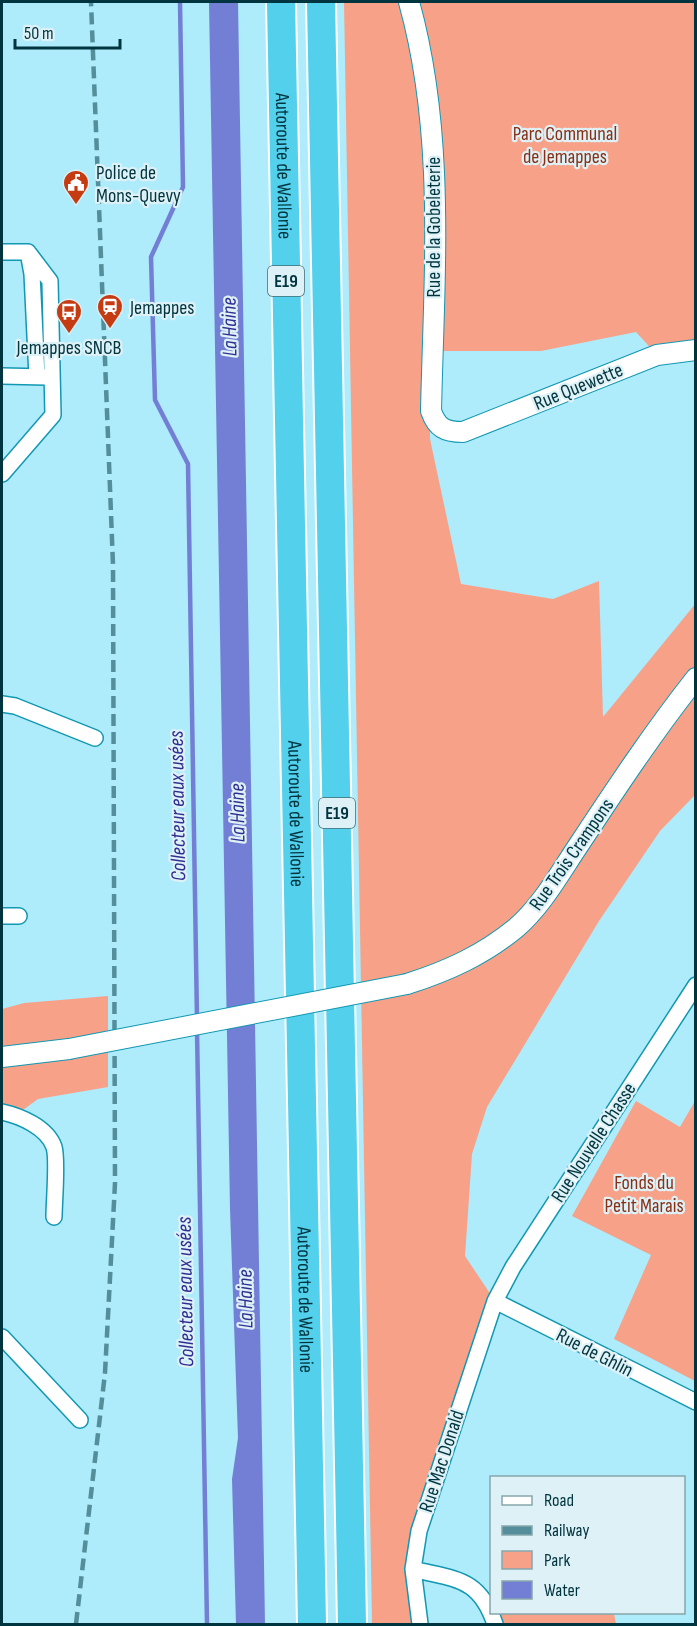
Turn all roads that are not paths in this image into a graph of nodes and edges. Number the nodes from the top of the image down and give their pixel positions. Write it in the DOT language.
graph roads {
  1 [pos="281,2"];
  2 [pos="321,2"];
  3 [pos="409,2"];
  4 [pos="2,252"];
  5 [pos="696,350"];
  6 [pos="2,376"];
  7 [pos="45,377"];
  8 [pos="463,432"];
  9 [pos="2,474"];
  10 [pos="696,678"];
  11 [pos="2,704"];
  12 [pos="95,738"];
  13 [pos="2,916"];
  14 [pos="19,916"];
  15 [pos="696,985"];
  16 [pos="2,1057"];
  17 [pos="2,1112"];
  18 [pos="54,1217"];
  19 [pos="495,1301"];
  20 [pos="2,1337"];
  21 [pos="696,1402"];
  22 [pos="80,1420"];
  23 [pos="413,1569"];
  24 [pos="490,1610"];
  25 [pos="312,1624"];
  26 [pos="352,1624"];
  27 [pos="420,1624"];
  1 -- 25 [label="highway, Autoroute de Wallonie / E19"];
  2 -- 26 [label="highway, Autoroute de Wallonie / E19"];
  3 -- 8 [label="street, Rue de la Gobeleterie"];
  4 -- 7 [label="street"];
  5 -- 8 [label="street, Rue Quewette"];
  6 -- 7 [label="street"];
  7 -- 9 [label="street"];
  10 -- 16 [label="street, Rue Trois Crampons, bridge"];
  11 -- 12 [label="street"];
  13 -- 14 [label="street"];
  15 -- 19 [label="street, Rue Nouvelle Chasse"];
  17 -- 18 [label="street"];
  19 -- 21 [label="street, Rue de Ghlin"];
  19 -- 23 [label="street, Rue Mac Donald"];
  20 -- 22 [label="street"];
  23 -- 24 [label="street"];
  23 -- 27 [label="street, Rue Mac Donald"];
}
